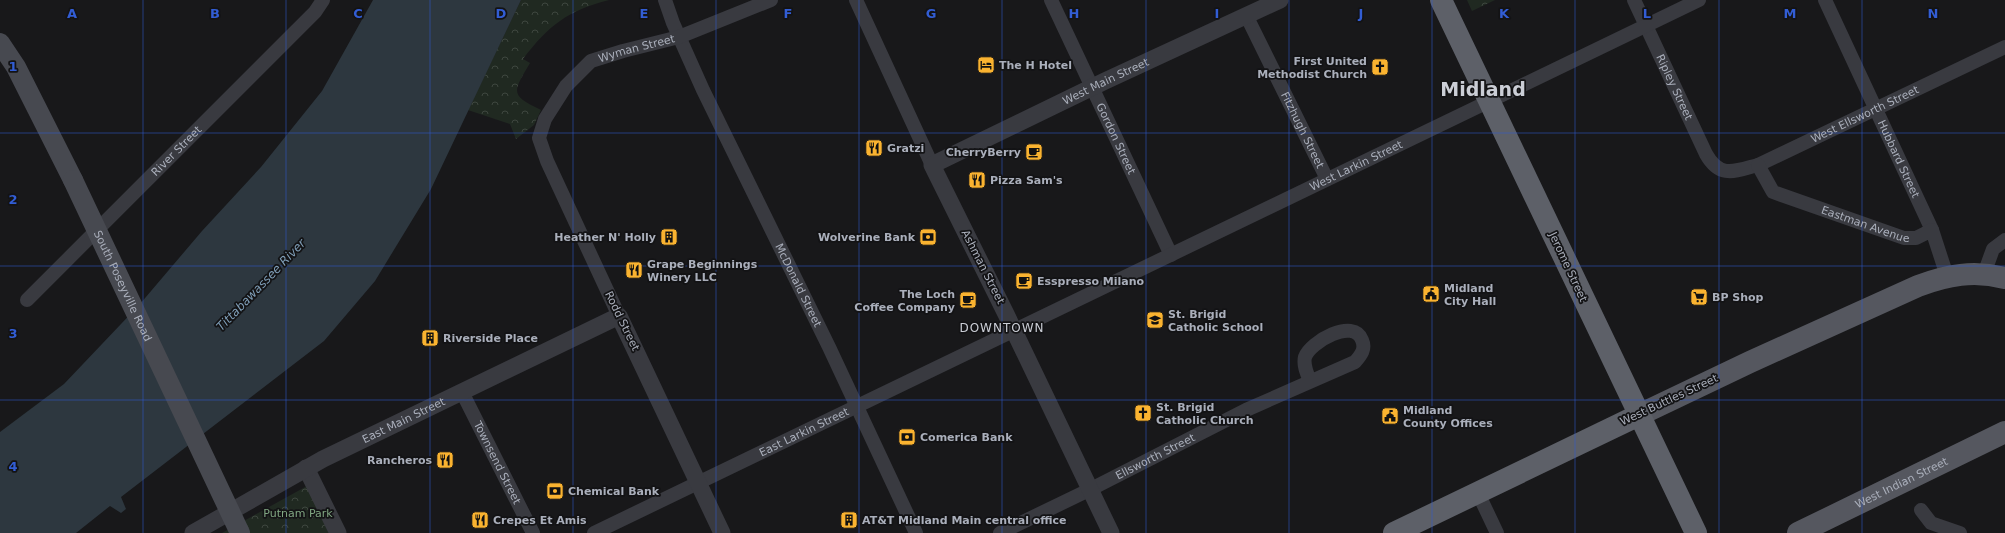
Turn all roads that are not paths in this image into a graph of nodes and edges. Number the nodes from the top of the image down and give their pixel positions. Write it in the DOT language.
graph roads {
  1 [pos="323,0"];
  2 [pos="665,0"];
  3 [pos="771,0"];
  4 [pos="856,0"];
  5 [pos="1051,0"];
  6 [pos="1280,0"];
  7 [pos="1441,0"];
  8 [pos="1634,0"];
  9 [pos="1698,0"];
  10 [pos="1825,0"];
  11 [pos="1247,17"];
  12 [pos="1646,25"];
  13 [pos="679,37"];
  14 [pos="0,43"];
  15 [pos="2005,47"];
  16 [pos="1092,88"];
  17 [pos="1489,100"];
  18 [pos="551,108"];
  19 [pos="1876,109"];
  20 [pos="932,165"];
  21 [pos="1758,165"];
  22 [pos="1721,171"];
  23 [pos="1327,179"];
  24 [pos="1932,230"];
  25 [pos="2005,240"];
  26 [pos="1171,255"];
  27 [pos="1947,276"];
  28 [pos="1995,276"];
  29 [pos="26,300"];
  30 [pos="619,316"];
  31 [pos="1014,330"];
  32 [pos="1310,381"];
  33 [pos="462,392"];
  34 [pos="856,406"];
  35 [pos="1639,414"];
  36 [pos="2005,432"];
  37 [pos="306,468"];
  38 [pos="699,483"];
  39 [pos="1091,489"];
  40 [pos="1478,492"];
  41 [pos="1921,510"];
  42 [pos="194,533"];
  43 [pos="240,533"];
  44 [pos="338,533"];
  45 [pos="533,533"];
  46 [pos="594,533"];
  47 [pos="722,533"];
  48 [pos="916,533"];
  49 [pos="1000,533"];
  50 [pos="1111,533"];
  51 [pos="1394,533"];
  52 [pos="1497,533"];
  53 [pos="1696,533"];
  54 [pos="1798,533"];
  55 [pos="1960,533"];
  1 -- 29 [label="street, River Street"];
  2 -- 13 [label="street, Wyman Street"];
  3 -- 13 [label="street"];
  4 -- 20 [label="street, Ashman Street"];
  5 -- 16 [label="street, Gordon Street"];
  6 -- 11 [label="street, West Main Street"];
  7 -- 17 [label="highway, Jerome Street"];
  8 -- 12 [label="street, Ripley Street"];
  9 -- 12 [label="street, West Larkin Street"];
  10 -- 19 [label="street, Hubbard Street"];
  11 -- 16 [label="street, West Main Street"];
  11 -- 23 [label="street, Fitzhugh Street"];
  12 -- 17 [label="street, West Larkin Street"];
  12 -- 22 [label="street, Ripley Street"];
  13 -- 18 [label="street, Wyman Street"];
  13 -- 34 [label="street, McDonald Street"];
  14 -- 43 [label="main road, South Poseyville Road, bridge"];
  15 -- 19 [label="street, West Ellsworth Street"];
  16 -- 20 [label="street, West Main Street"];
  16 -- 26 [label="street, Gordon Street"];
  17 -- 23 [label="street, West Larkin Street"];
  17 -- 35 [label="highway, Jerome Street"];
  18 -- 30 [label="street, Rodd Street"];
  19 -- 21 [label="street, West Ellsworth Street"];
  19 -- 24 [label="street, Hubbard Street"];
  20 -- 31 [label="street, Ashman Street"];
  21 -- 22 [label="street, West Ellsworth Street"];
  21 -- 24 [label="street, Eastman Avenue"];
  23 -- 26 [label="street, West Larkin Street"];
  24 -- 27 [label="street"];
  25 -- 28 [label="street"];
  26 -- 31 [label="street, West Larkin Street"];
  27 -- 28 [label="main road"];
  27 -- 35 [label="main road, West Buttles Street"];
  30 -- 33 [label="street, East Main Street"];
  30 -- 38 [label="street, Rodd Street"];
  31 -- 34 [label="street, East Larkin Street"];
  31 -- 39 [label="street, Ashman Street"];
  32 -- 39 [label="street, Ellsworth Street"];
  33 -- 37 [label="street, East Main Street"];
  33 -- 45 [label="street, Townsend Street"];
  34 -- 38 [label="street, East Larkin Street"];
  34 -- 48 [label="street, McDonald Street"];
  35 -- 40 [label="highway, West Buttles Street"];
  35 -- 53 [label="highway, Jerome Street"];
  36 -- 54 [label="main road, West Indian Street"];
  37 -- 42 [label="street, East Main Street"];
  37 -- 44 [label="street"];
  38 -- 46 [label="street, East Larkin Street"];
  38 -- 47 [label="street, Rodd Street"];
  39 -- 49 [label="street, Ellsworth Street"];
  39 -- 50 [label="street, Ashman Street"];
  40 -- 51 [label="highway, West Buttles Street"];
  40 -- 52 [label="street"];
  41 -- 55 [label="street"];
}
